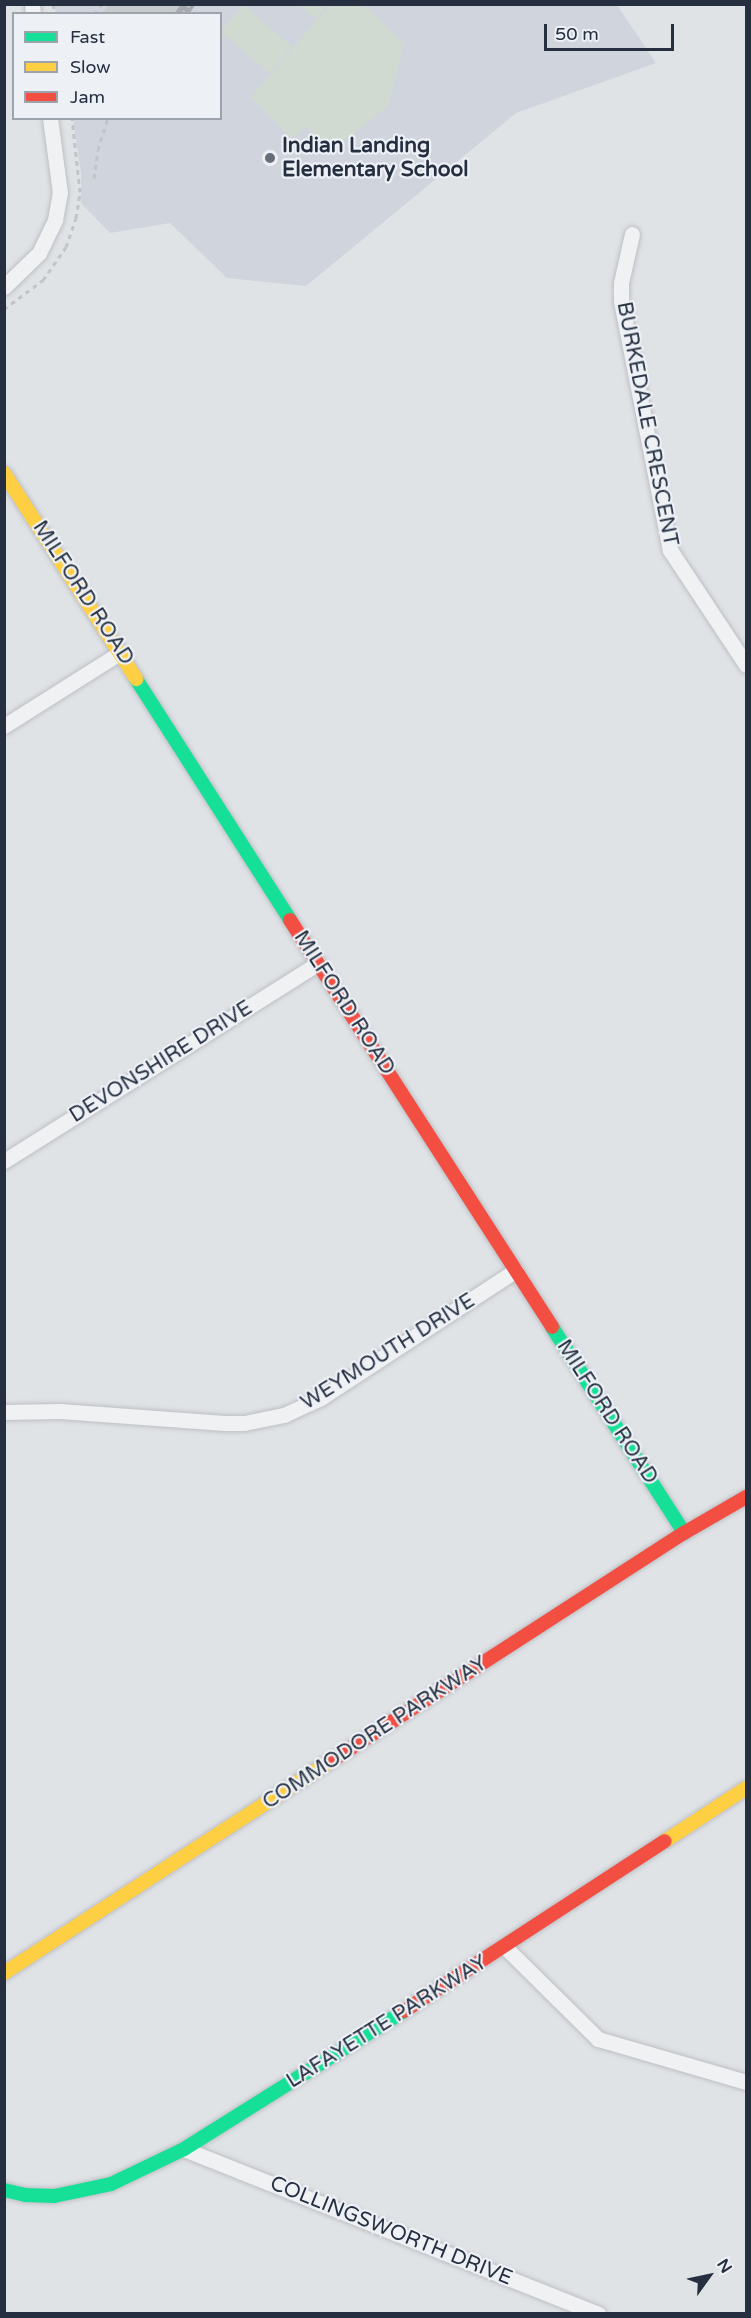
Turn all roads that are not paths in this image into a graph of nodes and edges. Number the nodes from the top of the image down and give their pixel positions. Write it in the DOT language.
graph roads {
  1 [pos="50,120"];
  2 [pos="632,234"];
  3 [pos="4,287"];
  4 [pos="4,473"];
  5 [pos="121,652"];
  6 [pos="747,665"];
  7 [pos="4,726"];
  8 [pos="318,963"];
  9 [pos="4,1161"];
  10 [pos="516,1270"];
  11 [pos="4,1412"];
  12 [pos="747,1497"];
  13 [pos="684,1533"];
  14 [pos="747,1788"];
  15 [pos="505,1947"];
  16 [pos="4,1973"];
  17 [pos="747,2082"];
  18 [pos="184,2149"];
  19 [pos="4,2190"];
  20 [pos="598,2313"];
  1 -- 3 [label="street"];
  2 -- 6 [label="street, BURKEDALE CRESCENT"];
  4 -- 5 [label="street, MILFORD ROAD"];
  5 -- 7 [label="street"];
  5 -- 8 [label="street, MILFORD ROAD"];
  8 -- 9 [label="street, DEVONSHIRE DRIVE"];
  8 -- 10 [label="street, MILFORD ROAD"];
  10 -- 11 [label="street, WEYMOUTH DRIVE"];
  10 -- 13 [label="street, MILFORD ROAD"];
  12 -- 13 [label="street, COMMODORE PARKWAY"];
  13 -- 16 [label="street, COMMODORE PARKWAY"];
  14 -- 15 [label="street, LAFAYETTE PARKWAY"];
  15 -- 17 [label="street"];
  15 -- 18 [label="street, LAFAYETTE PARKWAY"];
  18 -- 19 [label="street, LAFAYETTE PARKWAY"];
  18 -- 20 [label="street, COLLINGSWORTH DRIVE"];
}
